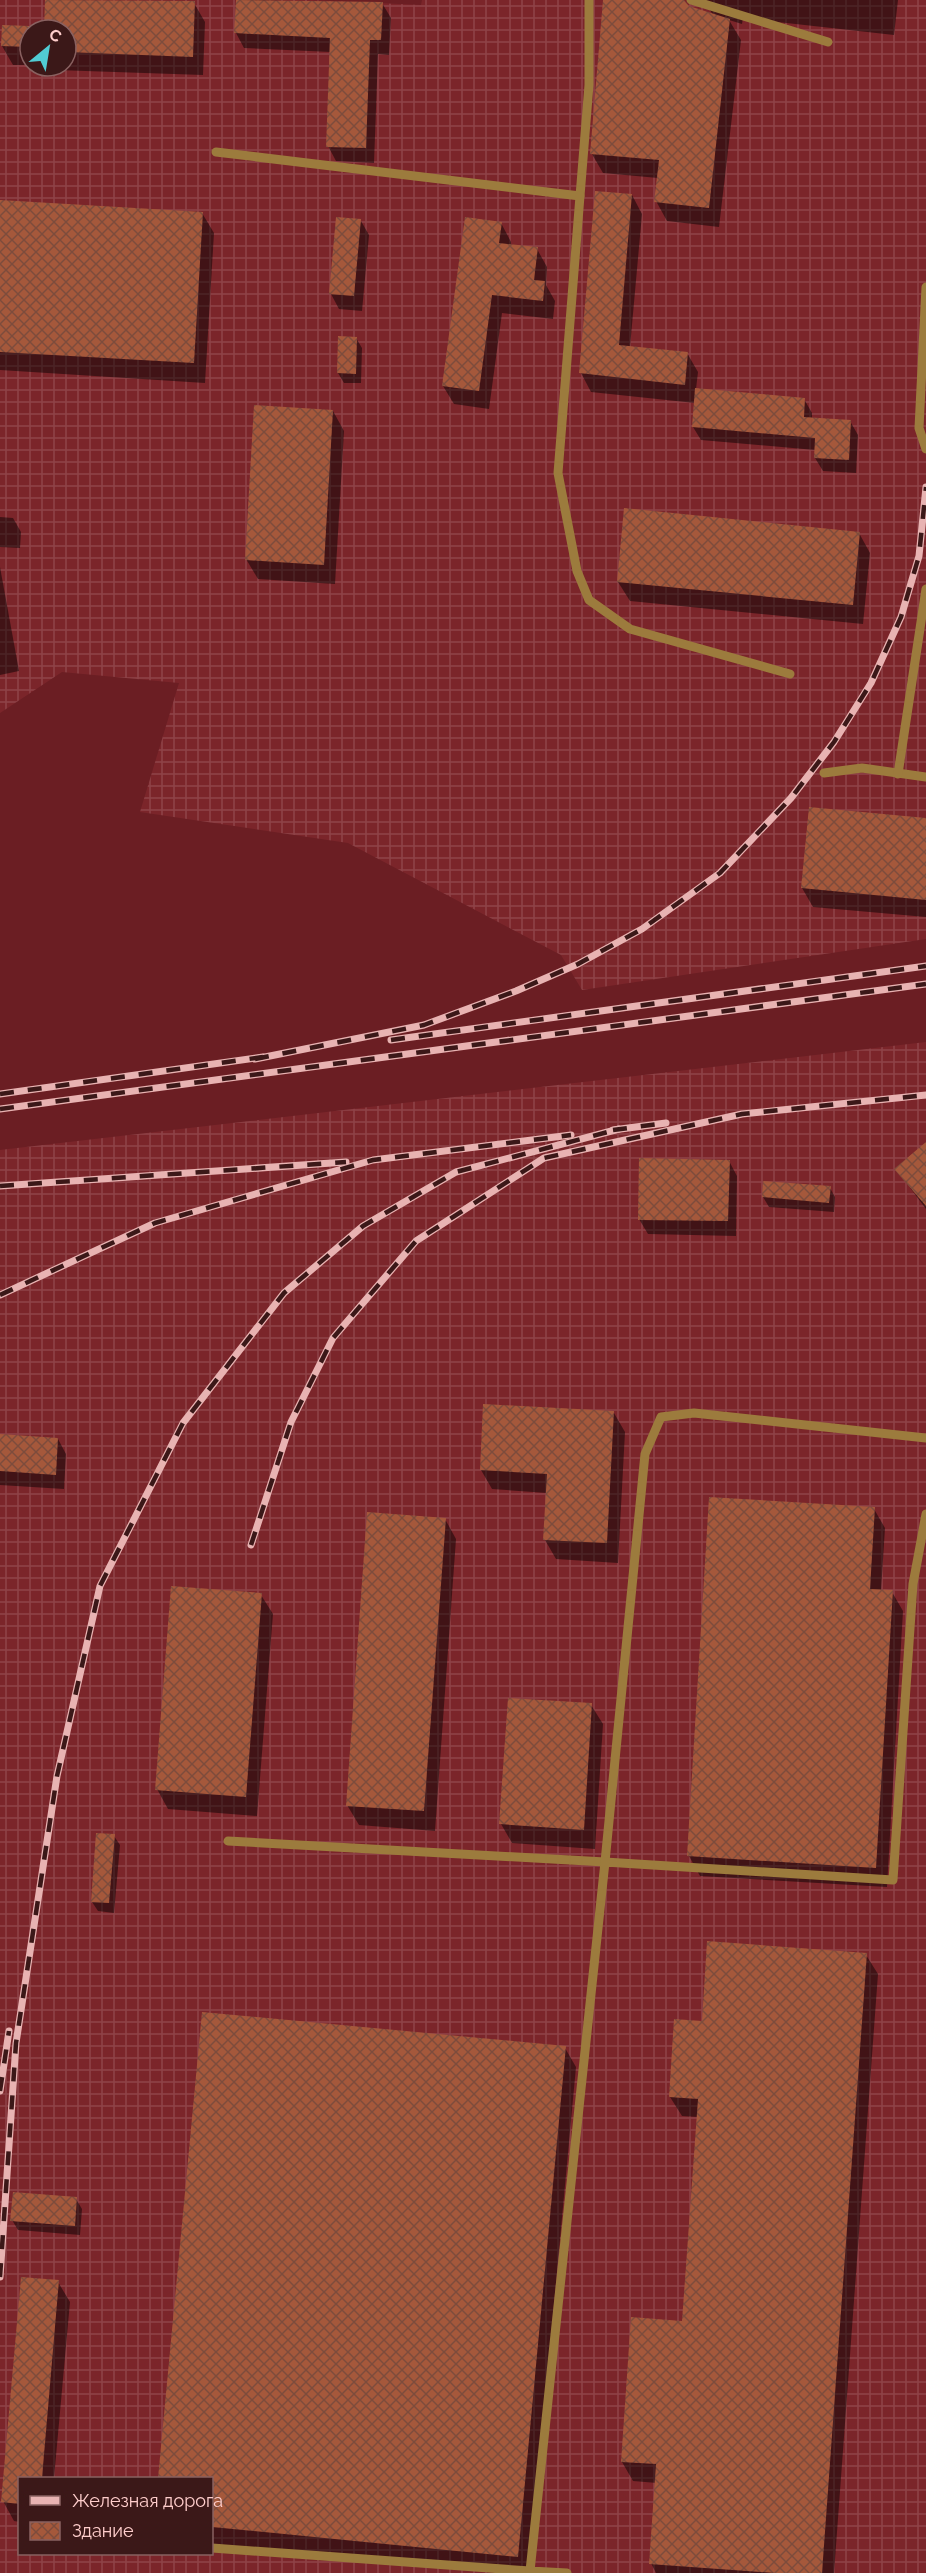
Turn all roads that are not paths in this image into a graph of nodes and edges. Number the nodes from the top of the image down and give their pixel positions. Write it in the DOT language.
graph roads {
  1 [pos="589,0"];
  2 [pos="691,0"];
  3 [pos="828,42"];
  4 [pos="216,152"];
  5 [pos="580,196"];
  6 [pos="926,287"];
  7 [pos="926,449"];
  8 [pos="926,590"];
  9 [pos="790,674"];
  10 [pos="824,773"];
  11 [pos="898,774"];
  12 [pos="926,777"];
  13 [pos="926,1438"];
  14 [pos="926,1514"];
  15 [pos="228,1841"];
  16 [pos="605,1862"];
  17 [pos="213,2548"];
  18 [pos="530,2571"];
  19 [pos="567,2573"];
  1 -- 5 [label="lane"];
  2 -- 3 [label="lane"];
  4 -- 5 [label="lane"];
  5 -- 9 [label="lane"];
  6 -- 7 [label="lane"];
  8 -- 11 [label="lane"];
  10 -- 11 [label="lane"];
  11 -- 12 [label="lane"];
  13 -- 16 [label="lane"];
  14 -- 16 [label="lane"];
  15 -- 16 [label="lane"];
  16 -- 18 [label="lane"];
  17 -- 18 [label="lane"];
  18 -- 19 [label="lane"];
}
